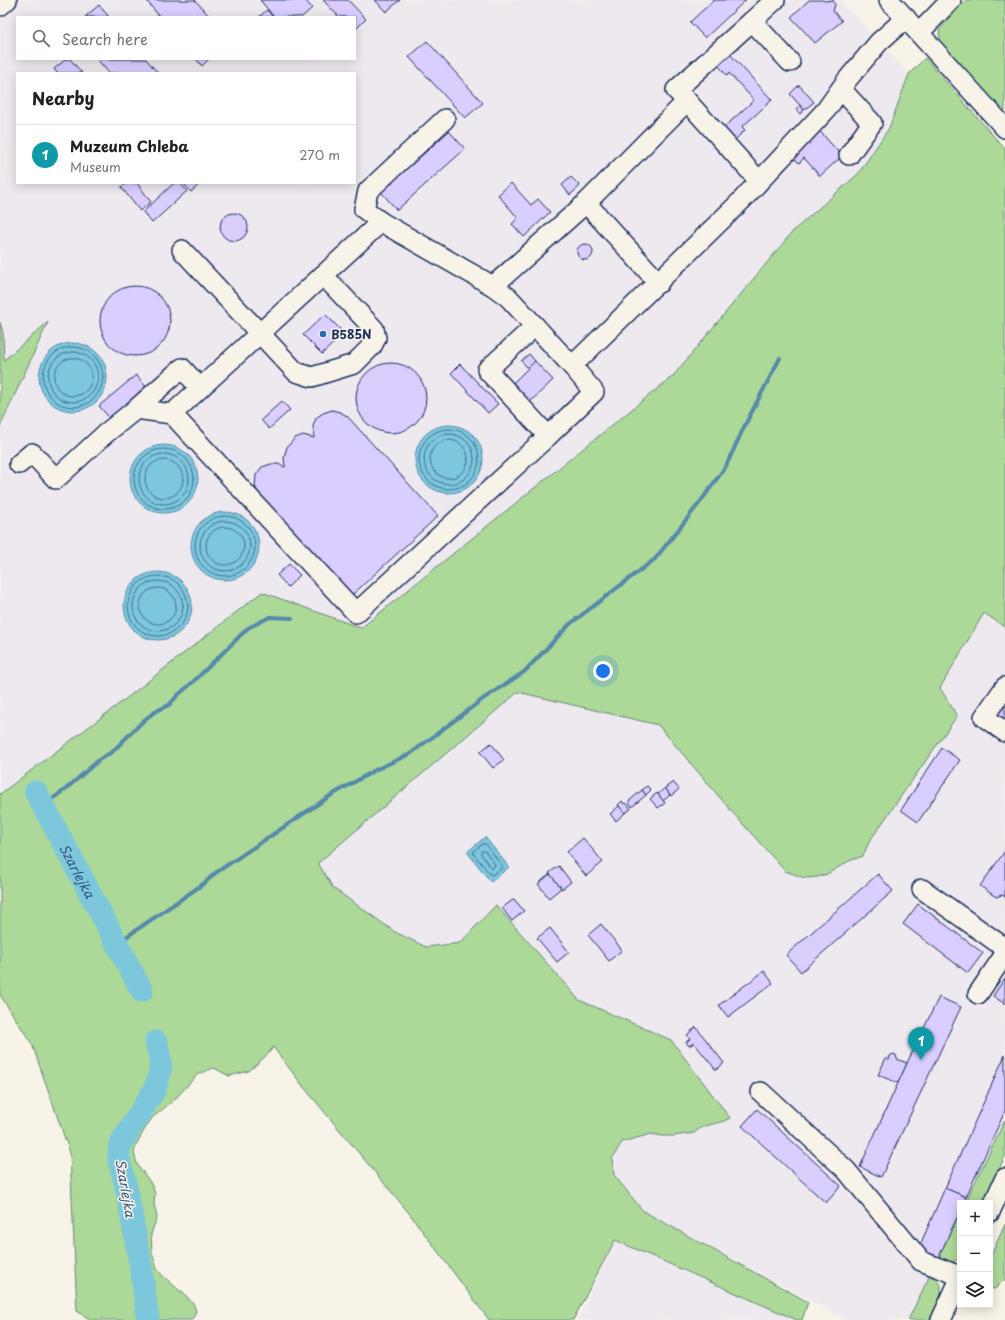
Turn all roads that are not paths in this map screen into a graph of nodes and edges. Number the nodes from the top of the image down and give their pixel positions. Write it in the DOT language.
graph roads {
  1 [pos="7,0"];
  2 [pos="775,0"];
  3 [pos="889,0"];
  4 [pos="951,0"];
  5 [pos="0,6"];
  6 [pos="906,18"];
  7 [pos="752,21"];
  8 [pos="919,33"];
  9 [pos="790,62"];
  10 [pos="841,89"];
  11 [pos="686,101"];
  12 [pos="445,119"];
  13 [pos="1005,128"];
  14 [pos="849,155"];
  15 [pos="759,181"];
  16 [pos="586,204"];
  17 [pos="381,222"];
  18 [pos="182,250"];
  19 [pos="323,275"];
  20 [pos="659,283"];
  21 [pos="493,286"];
  22 [pos="535,326"];
  23 [pos="260,333"];
  24 [pos="572,366"];
  25 [pos="200,388"];
  26 [pos="136,409"];
  27 [pos="172,414"];
  28 [pos="548,436"];
  29 [pos="32,454"];
  30 [pos="1005,687"];
  31 [pos="1005,732"];
  32 [pos="922,888"];
  33 [pos="1005,948"];
  34 [pos="1005,954"];
  35 [pos="978,994"];
  36 [pos="761,1092"];
  37 [pos="1005,1178"];
  38 [pos="993,1205"];
  39 [pos="957,1275"];
  40 [pos="957,1285"];
  41 [pos="941,1320"];
  1 -- 5 [label="street"];
  2 -- 7 [label="street"];
  3 -- 6 [label="street"];
  4 -- 8 [label="street"];
  6 -- 8 [label="street"];
  6 -- 10 [label="street"];
  7 -- 9 [label="street"];
  7 -- 11 [label="street"];
  8 -- 13 [label="street"];
  10 -- 14 [label="street"];
  10 -- 15 [label="street"];
  11 -- 15 [label="street"];
  11 -- 16 [label="street"];
  12 -- 17 [label="street"];
  15 -- 20 [label="street"];
  16 -- 20 [label="street"];
  16 -- 21 [label="street"];
  17 -- 19 [label="street"];
  17 -- 21 [label="street"];
  18 -- 23 [label="street"];
  19 -- 23 [label="street"];
  19 -- 23 [label="street"];
  20 -- 24 [label="street"];
  21 -- 22 [label="street"];
  22 -- 24 [label="street"];
  22 -- 28 [label="street"];
  23 -- 25 [label="street"];
  24 -- 28 [label="street"];
  25 -- 26 [label="street"];
  25 -- 27 [label="street"];
  26 -- 27 [label="street"];
  26 -- 29 [label="street"];
  27 -- 28 [label="street"];
  30 -- 31 [label="street"];
  32 -- 33 [label="street"];
  34 -- 35 [label="street"];
  36 -- 39 [label="street"];
  37 -- 38 [label="street"];
  40 -- 41 [label="street"];
}
